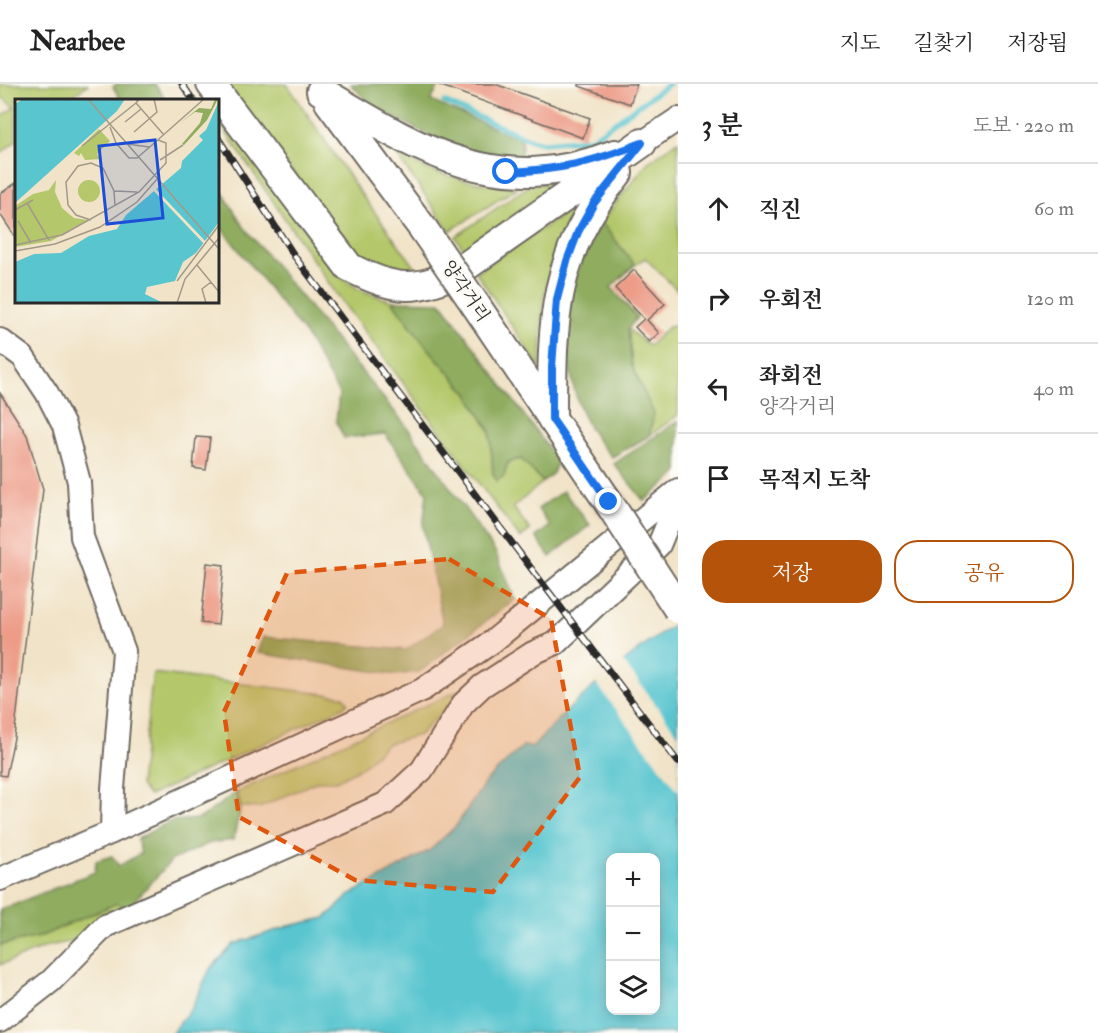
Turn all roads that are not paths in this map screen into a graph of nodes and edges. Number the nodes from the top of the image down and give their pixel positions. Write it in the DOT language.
graph roads {
  1 [pos="211,84"];
  2 [pos="319,87"];
  3 [pos="678,119"];
  4 [pos="642,143"];
  5 [pos="0,340"];
  6 [pos="552,419"];
  7 [pos="674,494"];
  8 [pos="678,609"];
  9 [pos="112,832"];
  10 [pos="0,879"];
  11 [pos="0,1021"];
  1 -- 4 [label="main road"];
  2 -- 4 [label="main road"];
  2 -- 6 [label="main road, 양각거리, bridge"];
  3 -- 4 [label="street"];
  4 -- 6 [label="main road"];
  5 -- 9 [label="street"];
  6 -- 8 [label="main road, 양각거리, bridge"];
  7 -- 9 [label="street"];
  7 -- 11 [label="street"];
  9 -- 10 [label="street"];
}
